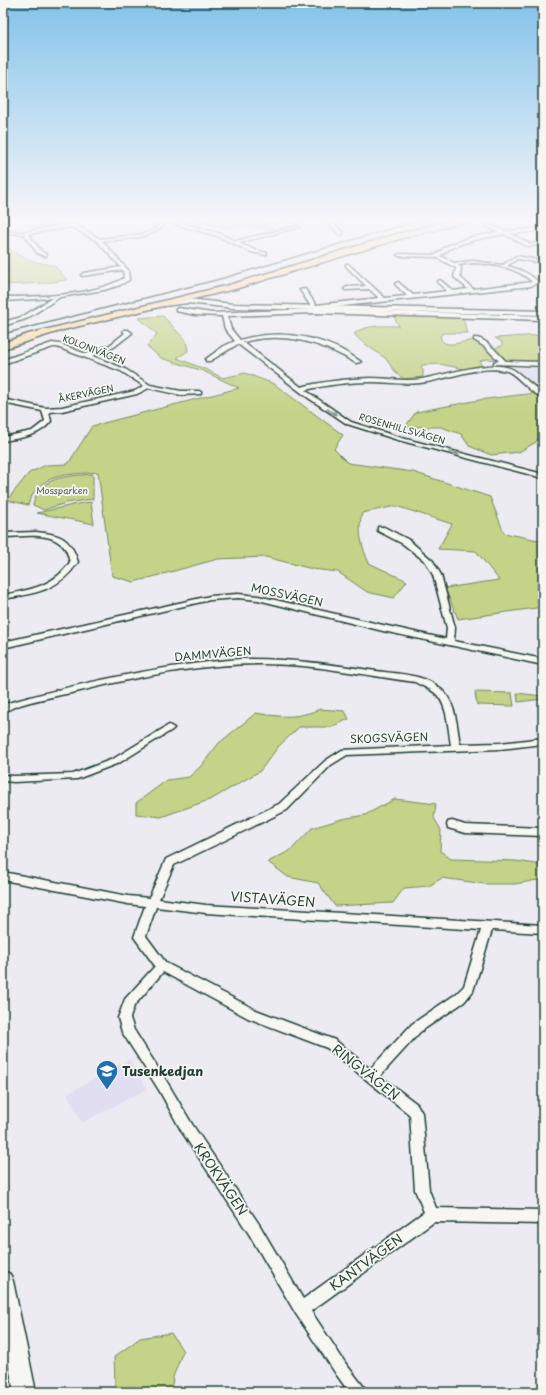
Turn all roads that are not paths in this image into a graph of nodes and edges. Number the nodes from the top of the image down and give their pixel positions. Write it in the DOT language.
graph roads {
  1 [pos="118,284"];
  2 [pos="232,284"];
  3 [pos="238,284"];
  4 [pos="367,284"];
  5 [pos="398,284"];
  6 [pos="442,284"];
  7 [pos="465,284"];
  8 [pos="518,284"];
  9 [pos="370,287"];
  10 [pos="348,289"];
  11 [pos="303,290"];
  12 [pos="472,290"];
  13 [pos="451,292"];
  14 [pos="59,296"];
  15 [pos="190,296"];
  16 [pos="411,296"];
  17 [pos="3,299"];
  18 [pos="383,299"];
  19 [pos="204,303"];
  20 [pos="160,305"];
  21 [pos="314,307"];
  22 [pos="178,310"];
  23 [pos="356,310"];
  24 [pos="543,313"];
  25 [pos="224,315"];
  26 [pos="543,318"];
  27 [pos="3,324"];
  28 [pos="126,331"];
  29 [pos="476,339"];
  30 [pos="238,341"];
  31 [pos="3,342"];
  32 [pos="3,346"];
  33 [pos="86,356"];
  34 [pos="208,360"];
  35 [pos="3,362"];
  36 [pos="358,362"];
  37 [pos="504,363"];
  38 [pos="488,364"];
  39 [pos="543,364"];
  40 [pos="148,386"];
  41 [pos="300,389"];
  42 [pos="199,393"];
  43 [pos="543,396"];
  44 [pos="3,401"];
  45 [pos="46,410"];
  46 [pos="3,439"];
  47 [pos="543,476"];
  48 [pos="381,528"];
  49 [pos="3,535"];
  50 [pos="3,597"];
  51 [pos="450,643"];
  52 [pos="3,645"];
  53 [pos="543,662"];
  54 [pos="3,709"];
  55 [pos="169,728"];
  56 [pos="543,741"];
  57 [pos="456,748"];
  58 [pos="3,778"];
  59 [pos="452,825"];
  60 [pos="543,832"];
  61 [pos="3,876"];
  62 [pos="152,902"];
  63 [pos="488,926"];
  64 [pos="543,929"];
  65 [pos="162,966"];
  66 [pos="372,1076"];
  67 [pos="432,1215"];
  68 [pos="543,1217"];
  69 [pos="3,1281"];
  70 [pos="301,1309"];
  71 [pos="25,1392"];
  72 [pos="359,1392"];
  1 -- 14 [label="street"];
  2 -- 15 [label="main road"];
  3 -- 15 [label="main road"];
  4 -- 9 [label="street"];
  5 -- 16 [label="street"];
  6 -- 13 [label="street"];
  7 -- 12 [label="street"];
  8 -- 12 [label="street"];
  9 -- 10 [label="street"];
  9 -- 18 [label="street"];
  11 -- 21 [label="street"];
  12 -- 13 [label="street"];
  13 -- 16 [label="street"];
  14 -- 17 [label="street"];
  14 -- 27 [label="street"];
  15 -- 19 [label="main road"];
  15 -- 20 [label="main road"];
  15 -- 31 [label="main road"];
  16 -- 18 [label="street"];
  18 -- 21 [label="street"];
  19 -- 20 [label="main road"];
  19 -- 21 [label="main road"];
  20 -- 32 [label="main road"];
  21 -- 23 [label="main road"];
  22 -- 25 [label="street"];
  23 -- 24 [label="main road"];
  23 -- 25 [label="street"];
  23 -- 26 [label="street"];
  25 -- 30 [label="street, ROSENHILLSVÄGEN"];
  28 -- 33 [label="street"];
  29 -- 37 [label="street"];
  30 -- 34 [label="street"];
  30 -- 36 [label="street"];
  30 -- 41 [label="street, ROSENHILLSVÄGEN"];
  33 -- 35 [label="street, KOLONIVÄGEN"];
  33 -- 40 [label="street, KOLONIVÄGEN"];
  37 -- 38 [label="street"];
  37 -- 39 [label="street"];
  40 -- 42 [label="street, KOLONIVÄGEN"];
  40 -- 45 [label="street, ÅKERVÄGEN"];
  41 -- 43 [label="street"];
  41 -- 47 [label="street, ROSENHILLSVÄGEN, one-way"];
  44 -- 45 [label="street, ÅKERVÄGEN"];
  45 -- 46 [label="street"];
  48 -- 51 [label="street"];
  49 -- 50 [label="street"];
  51 -- 52 [label="street, MOSSVÄGEN"];
  51 -- 53 [label="street, MOSSVÄGEN"];
  54 -- 57 [label="street, DAMMVÄGEN"];
  55 -- 58 [label="street"];
  56 -- 57 [label="street, SKOGSVÄGEN"];
  57 -- 62 [label="street, SKOGSVÄGEN"];
  59 -- 60 [label="street"];
  61 -- 62 [label="street, VISTAVÄGEN"];
  62 -- 63 [label="street, VISTAVÄGEN"];
  62 -- 65 [label="street, RINGVÄGEN"];
  63 -- 64 [label="street, VISTAVÄGEN"];
  63 -- 66 [label="street"];
  65 -- 66 [label="street, RINGVÄGEN"];
  65 -- 70 [label="street, KROKVÄGEN"];
  66 -- 67 [label="street, RINGVÄGEN"];
  67 -- 68 [label="street"];
  67 -- 70 [label="street, KANTVÄGEN"];
  69 -- 71 [label="main road"];
  70 -- 72 [label="street, KROKVÄGEN"];
}
